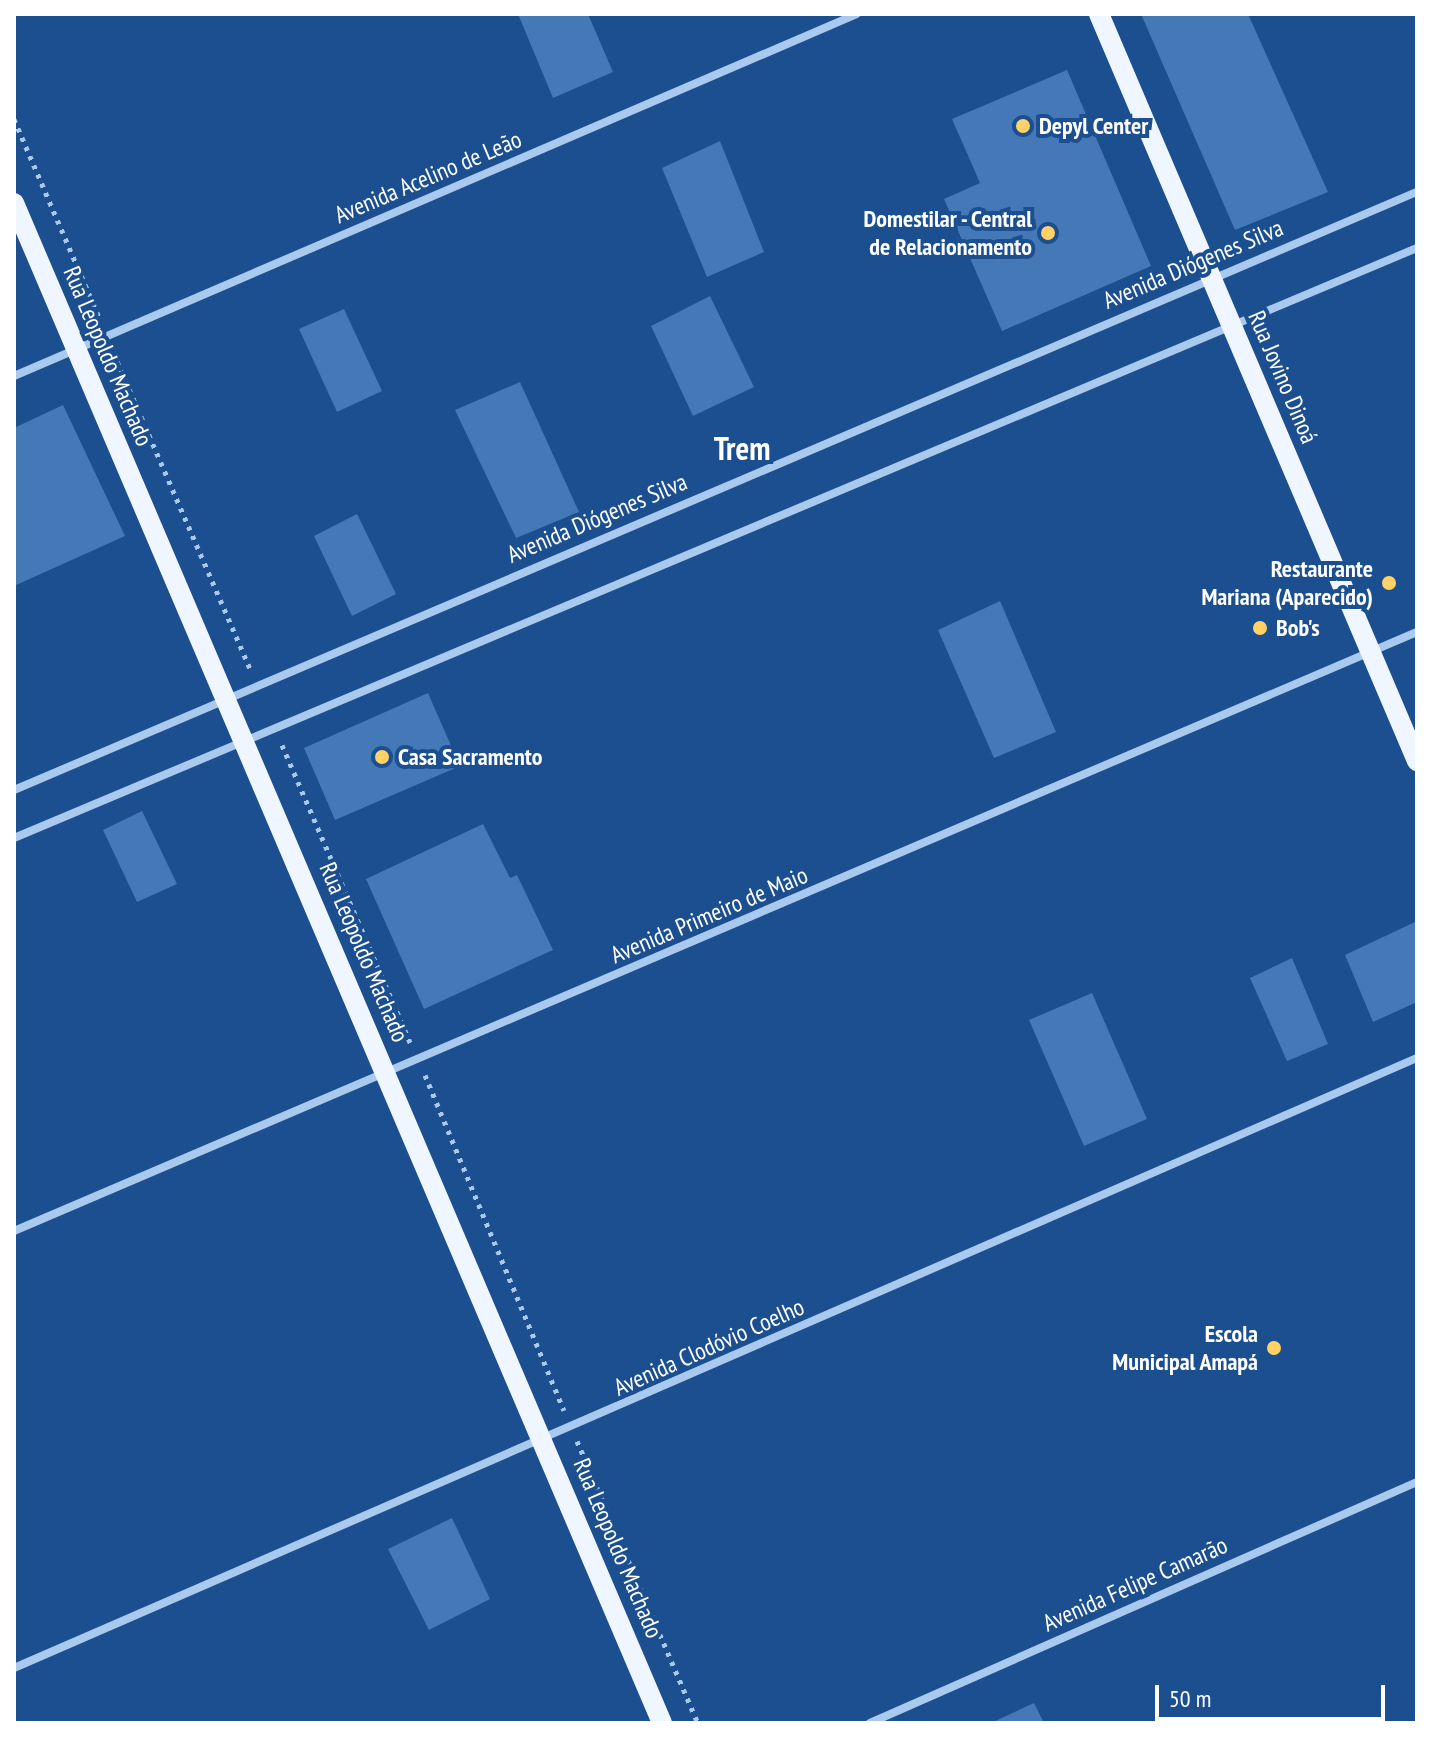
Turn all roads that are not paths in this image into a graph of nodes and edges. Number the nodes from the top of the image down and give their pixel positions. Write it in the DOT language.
graph roads {
  1 [pos="857,14"];
  2 [pos="1099,14"];
  3 [pos="1417,192"];
  4 [pos="14,203"];
  5 [pos="1417,248"];
  6 [pos="1213,277"];
  7 [pos="1234,328"];
  8 [pos="77,349"];
  9 [pos="14,376"];
  10 [pos="1417,632"];
  11 [pos="1371,652"];
  12 [pos="227,697"];
  13 [pos="246,741"];
  14 [pos="1417,761"];
  15 [pos="14,790"];
  16 [pos="14,838"];
  17 [pos="1417,1058"];
  18 [pos="388,1074"];
  19 [pos="14,1231"];
  20 [pos="545,1440"];
  21 [pos="1417,1482"];
  22 [pos="14,1668"];
  23 [pos="662,1723"];
  24 [pos="870,1723"];
  1 -- 8 [label="street, Avenida Acelino de Leão"];
  2 -- 6 [label="main road, Rua Jovino Dinoá"];
  3 -- 6 [label="street, Avenida Diógenes Silva"];
  4 -- 8 [label="main road, Rua Leopoldo Machado"];
  5 -- 7 [label="street"];
  6 -- 7 [label="main road, Rua Jovino Dinoá"];
  6 -- 12 [label="street, Avenida Diógenes Silva"];
  7 -- 11 [label="main road, Rua Jovino Dinoá"];
  7 -- 13 [label="street"];
  8 -- 9 [label="street, Avenida Acelino de Leão"];
  8 -- 12 [label="main road, Rua Leopoldo Machado"];
  10 -- 11 [label="street, Avenida Primeiro de Maio"];
  11 -- 14 [label="main road, Rua Jovino Dinoá"];
  11 -- 18 [label="street, Avenida Primeiro de Maio"];
  12 -- 13 [label="main road, Rua Leopoldo Machado"];
  12 -- 15 [label="street, Avenida Diógenes Silva"];
  13 -- 16 [label="street"];
  13 -- 18 [label="main road, Rua Leopoldo Machado"];
  17 -- 20 [label="street, Avenida Clodóvio Coelho"];
  18 -- 19 [label="street, Avenida Primeiro de Maio"];
  18 -- 20 [label="main road, Rua Leopoldo Machado"];
  20 -- 22 [label="street, Avenida Clodóvio Coelho"];
  20 -- 23 [label="main road, Rua Leopoldo Machado"];
  21 -- 24 [label="street, Avenida Felipe Camarão"];
}
